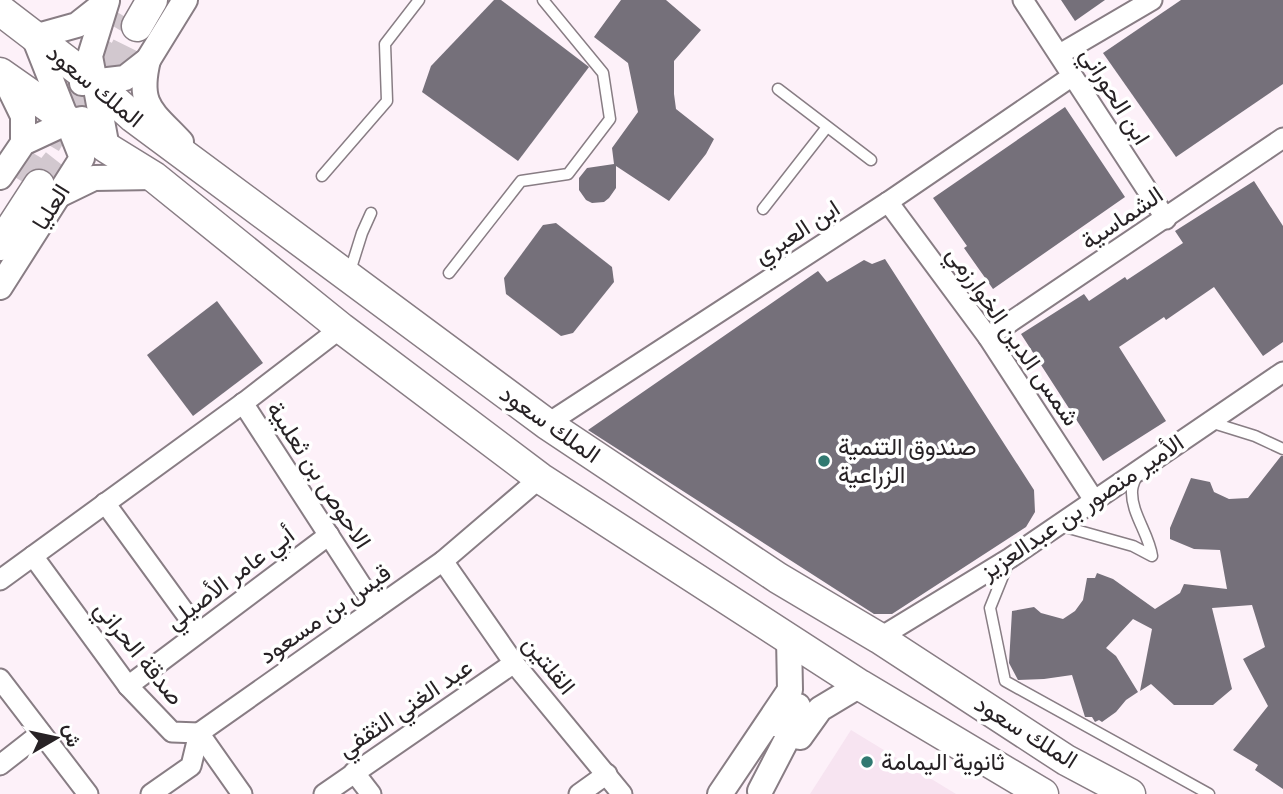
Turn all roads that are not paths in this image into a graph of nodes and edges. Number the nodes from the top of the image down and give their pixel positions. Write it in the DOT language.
graph roads {
  1 [pos="152,0"];
  2 [pos="186,0"];
  3 [pos="419,0"];
  4 [pos="544,0"];
  5 [pos="1023,0"];
  6 [pos="1152,0"];
  7 [pos="121,9"];
  8 [pos="0,10"];
  9 [pos="34,37"];
  10 [pos="1060,54"];
  11 [pos="148,60"];
  12 [pos="1071,77"];
  13 [pos="7,79"];
  14 [pos="93,82"];
  15 [pos="53,84"];
  16 [pos="778,89"];
  17 [pos="112,112"];
  18 [pos="68,122"];
  19 [pos="827,127"];
  20 [pos="1283,138"];
  21 [pos="23,143"];
  22 [pos="107,148"];
  23 [pos="871,160"];
  24 [pos="212,176"];
  25 [pos="322,176"];
  26 [pos="154,177"];
  27 [pos="30,185"];
  28 [pos="888,202"];
  29 [pos="763,209"];
  30 [pos="371,213"];
  31 [pos="0,218"];
  32 [pos="1166,219"];
  33 [pos="0,245"];
  34 [pos="449,273"];
  35 [pos="0,288"];
  36 [pos="369,292"];
  37 [pos="341,328"];
  38 [pos="988,337"];
  39 [pos="1283,372"];
  40 [pos="243,403"];
  41 [pos="1209,422"];
  42 [pos="547,424"];
  43 [pos="1283,449"];
  44 [pos="1138,470"];
  45 [pos="540,478"];
  46 [pos="1094,500"];
  47 [pos="105,503"];
  48 [pos="1057,525"];
  49 [pos="329,535"];
  50 [pos="33,556"];
  51 [pos="1010,558"];
  52 [pos="443,561"];
  53 [pos="0,580"];
  54 [pos="376,608"];
  55 [pos="200,632"];
  56 [pos="879,638"];
  57 [pos="789,639"];
  58 [pos="514,663"];
  59 [pos="0,679"];
  60 [pos="860,685"];
  61 [pos="128,686"];
  62 [pos="41,733"];
  63 [pos="199,733"];
  64 [pos="750,749"];
  65 [pos="0,765"];
  66 [pos="354,772"];
  67 [pos="607,774"];
  68 [pos="759,793"];
  69 [pos="88,794"];
  70 [pos="151,794"];
  71 [pos="242,794"];
  72 [pos="324,794"];
  73 [pos="371,794"];
  74 [pos="579,794"];
  75 [pos="622,794"];
  76 [pos="720,794"];
  77 [pos="1043,794"];
  78 [pos="1130,794"];
  79 [pos="1209,794"];
  1 -- 7 [label="main road"];
  2 -- 11 [label="street"];
  3 -- 25 [label="lane"];
  4 -- 34 [label="lane"];
  5 -- 10 [label="street, ابن الحوراني"];
  6 -- 10 [label="street"];
  7 -- 9 [label="street"];
  7 -- 14 [label="street"];
  8 -- 9 [label="main road, الملك سعود"];
  9 -- 14 [label="main road, الملك سعود"];
  9 -- 15 [label="street, العليا"];
  10 -- 12 [label="street, ابن الحوراني"];
  11 -- 14 [label="street"];
  11 -- 24 [label="street"];
  12 -- 28 [label="street, ابن العبري"];
  12 -- 32 [label="street, ابن الحوراني"];
  13 -- 15 [label="street"];
  13 -- 18 [label="main road, الملك سعود"];
  13 -- 21 [label="street"];
  14 -- 15 [label="street"];
  14 -- 17 [label="main road, الملك سعود"];
  15 -- 18 [label="street, العليا"];
  16 -- 19 [label="lane"];
  17 -- 18 [label="street"];
  17 -- 22 [label="street"];
  17 -- 24 [label="main road, الملك سعود"];
  18 -- 21 [label="street"];
  18 -- 22 [label="main road, الملك سعود"];
  18 -- 27 [label="street, العليا"];
  19 -- 23 [label="lane"];
  19 -- 29 [label="lane"];
  20 -- 32 [label="street, الشماسية"];
  21 -- 27 [label="street, العليا"];
  22 -- 26 [label="main road, الملك سعود"];
  24 -- 36 [label="main road, الملك سعود"];
  26 -- 27 [label="street"];
  26 -- 37 [label="main road, الملك سعود"];
  27 -- 31 [label="main road"];
  27 -- 33 [label="main road"];
  27 -- 35 [label="street, العليا"];
  28 -- 38 [label="street, شمس الدين الخوارزمي"];
  28 -- 42 [label="street, ابن العبري"];
  30 -- 36 [label="lane"];
  32 -- 38 [label="street, الشماسية"];
  36 -- 42 [label="main road, الملك سعود"];
  37 -- 40 [label="street"];
  37 -- 45 [label="main road, الملك سعود"];
  38 -- 46 [label="street, شمس الدين الخوارزمي"];
  39 -- 41 [label="street, الأمير منصور بن عبدالعزيز"];
  40 -- 47 [label="street"];
  40 -- 49 [label="street, الاحوص بن ثعلبية"];
  41 -- 43 [label="lane"];
  41 -- 44 [label="street, الأمير منصور بن عبدالعزيز"];
  42 -- 56 [label="main road, الملك سعود"];
  44 -- 46 [label="street, الأمير منصور بن عبدالعزيز"];
  44 -- 48 [label="lane"];
  45 -- 52 [label="street, قيس بن مسعود"];
  45 -- 57 [label="main road, الملك سعود"];
  46 -- 48 [label="street, الأمير منصور بن عبدالعزيز"];
  47 -- 50 [label="street"];
  47 -- 55 [label="street"];
  48 -- 51 [label="street, الأمير منصور بن عبدالعزيز"];
  49 -- 54 [label="street, الاحوص بن ثعلبية"];
  49 -- 55 [label="street, أبي عامر الأصيلي"];
  50 -- 53 [label="street"];
  50 -- 61 [label="street, صدقة الحراني"];
  51 -- 56 [label="street, الأمير منصور بن عبدالعزيز"];
  51 -- 79 [label="lane"];
  52 -- 54 [label="street, قيس بن مسعود"];
  52 -- 58 [label="street, القلتين"];
  54 -- 63 [label="street, قيس بن مسعود"];
  55 -- 61 [label="street, أبي عامر الأصيلي"];
  56 -- 78 [label="main road, الملك سعود"];
  57 -- 60 [label="main road, الملك سعود"];
  57 -- 64 [label="street"];
  58 -- 66 [label="street, عبد الغني الثقفي"];
  58 -- 67 [label="street, القلتين"];
  59 -- 62 [label="street"];
  60 -- 68 [label="street"];
  60 -- 77 [label="main road, الملك سعود"];
  61 -- 63 [label="street, صدقة الحراني"];
  62 -- 65 [label="street"];
  62 -- 69 [label="street"];
  63 -- 70 [label="street"];
  63 -- 71 [label="street"];
  64 -- 68 [label="street"];
  64 -- 76 [label="street"];
  66 -- 72 [label="street, عبد الغني الثقفي"];
  66 -- 73 [label="street"];
  67 -- 74 [label="street"];
  67 -- 75 [label="street, القلتين"];
}
